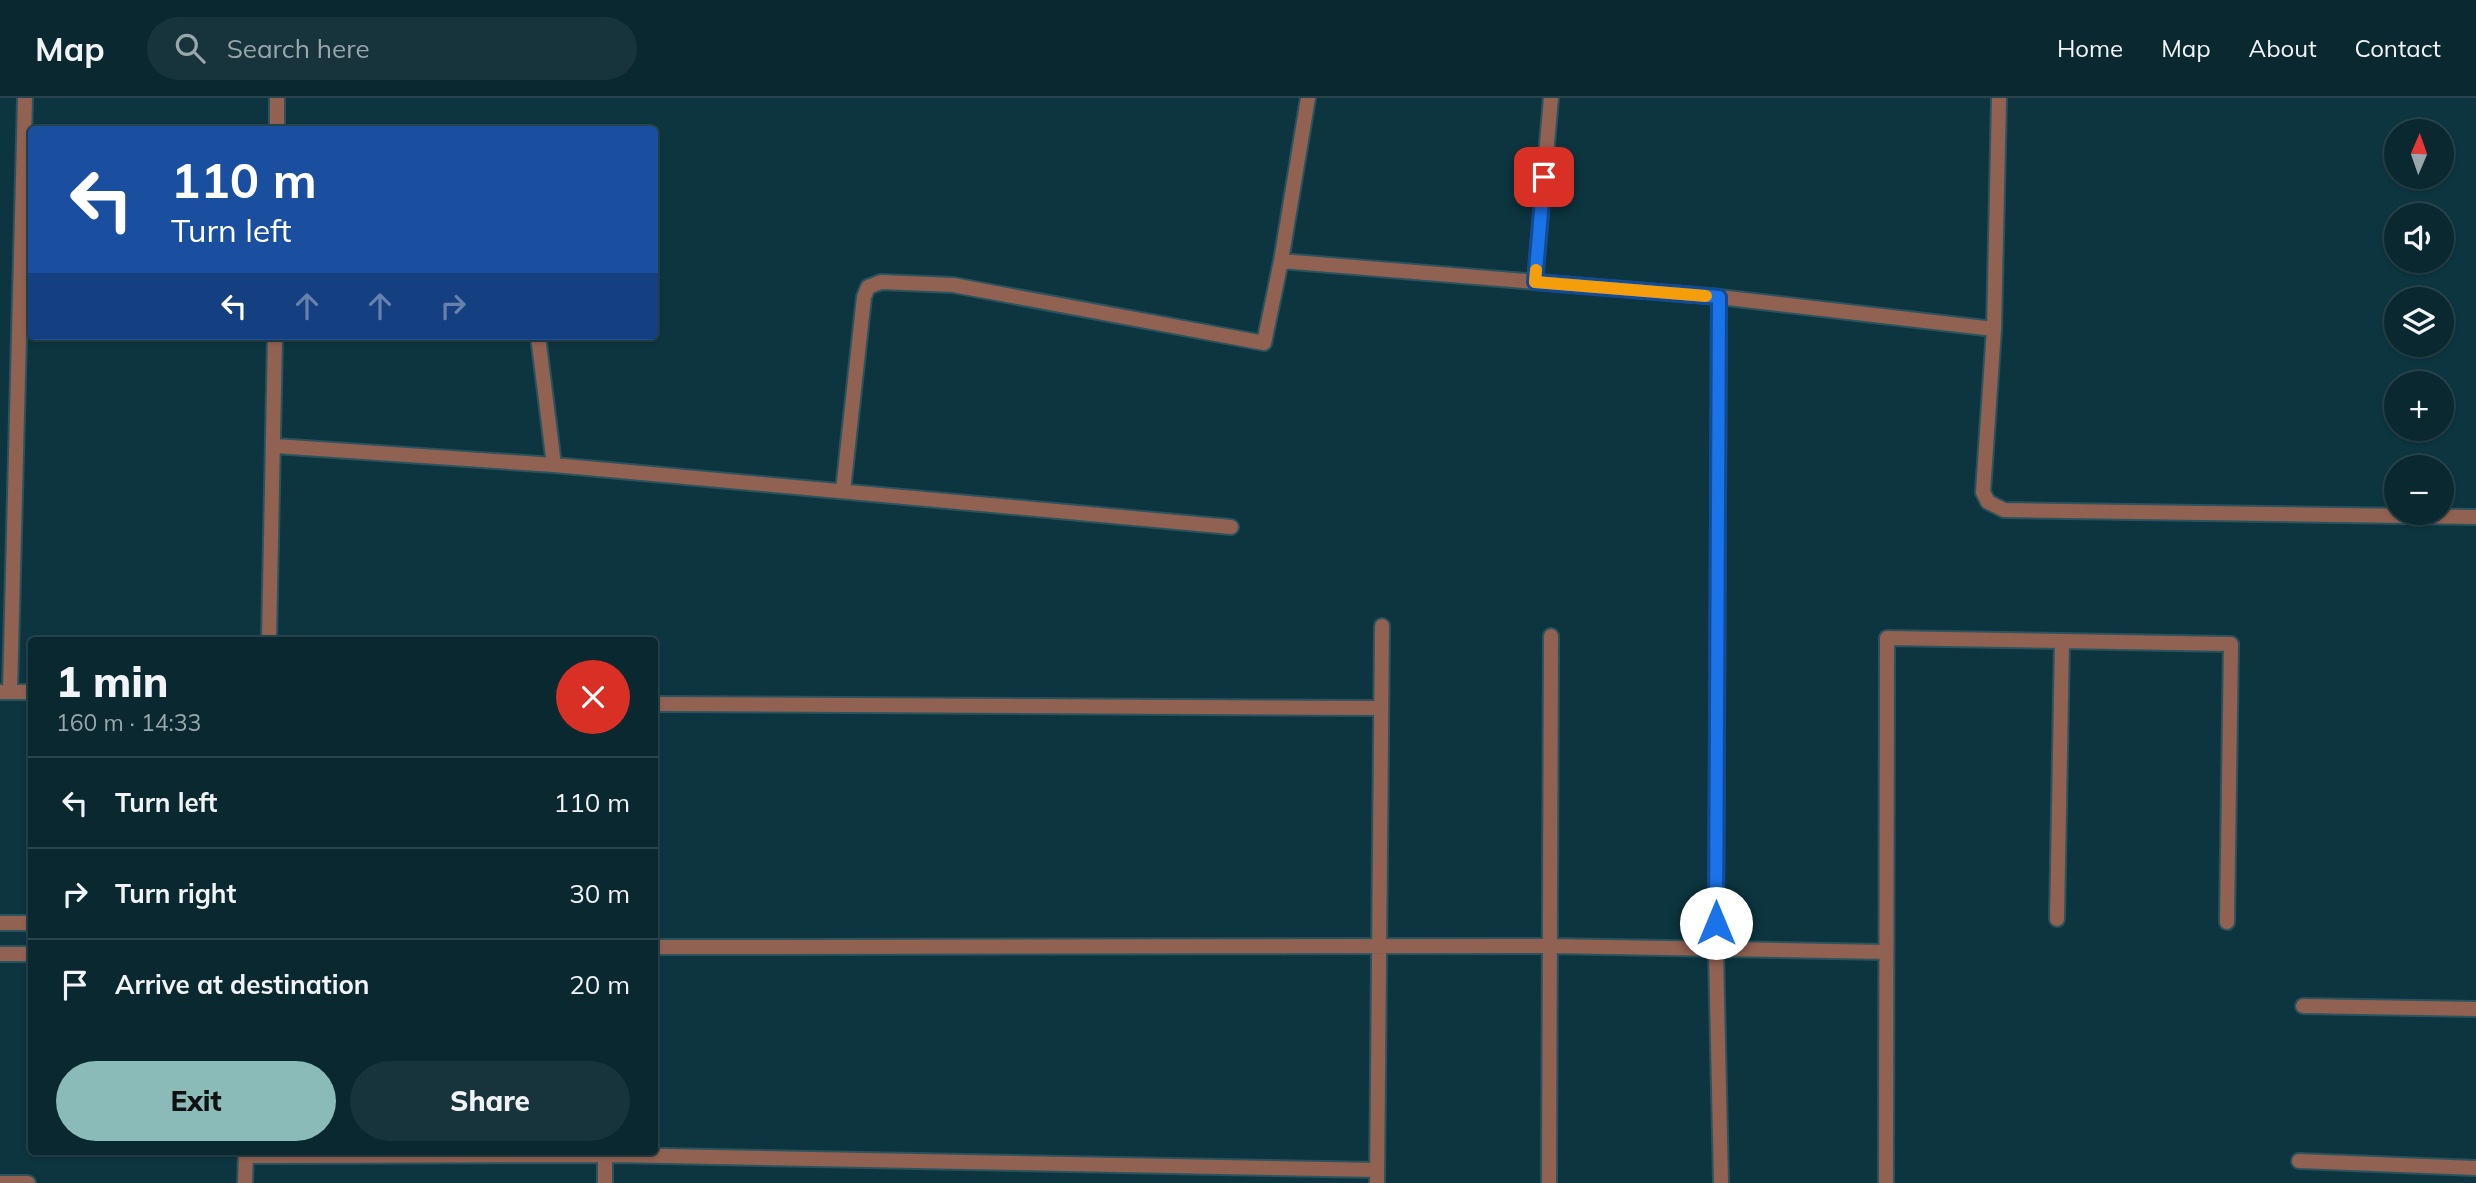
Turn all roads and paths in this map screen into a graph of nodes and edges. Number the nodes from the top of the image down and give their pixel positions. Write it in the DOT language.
graph roads {
  1 [pos="25,98"];
  2 [pos="277,98"];
  3 [pos="1308,98"];
  4 [pos="1551,98"];
  5 [pos="1999,98"];
  6 [pos="276,126"];
  7 [pos="1281,261"];
  8 [pos="1535,282"];
  9 [pos="1719,297"];
  10 [pos="1994,329"];
  11 [pos="275,340"];
  12 [pos="538,340"];
  13 [pos="275,446"];
  14 [pos="554,465"];
  15 [pos="843,491"];
  16 [pos="2476,517"];
  17 [pos="1231,527"];
  18 [pos="1382,626"];
  19 [pos="1551,636"];
  20 [pos="269,637"];
  21 [pos="2062,641"];
  22 [pos="5,692"];
  23 [pos="28,692"];
  24 [pos="658,704"];
  25 [pos="1380,708"];
  26 [pos="2057,919"];
  27 [pos="2227,922"];
  28 [pos="0,923"];
  29 [pos="28,923"];
  30 [pos="1551,946"];
  31 [pos="658,947"];
  32 [pos="1378,947"];
  33 [pos="1716,951"];
  34 [pos="1885,952"];
  35 [pos="0,954"];
  36 [pos="28,954"];
  37 [pos="2303,1006"];
  38 [pos="2476,1009"];
  39 [pos="246,1155"];
  40 [pos="612,1155"];
  41 [pos="647,1155"];
  42 [pos="2299,1161"];
  43 [pos="2476,1168"];
  44 [pos="1377,1176"];
  45 [pos="0,1183"];
  46 [pos="28,1183"];
  47 [pos="245,1183"];
  48 [pos="605,1183"];
  49 [pos="1549,1183"];
  50 [pos="1721,1183"];
  51 [pos="1886,1183"];
  1 -- 22 [label="street"];
  2 -- 6 [label="street"];
  3 -- 7 [label="street"];
  4 -- 8 [label="street"];
  5 -- 10 [label="street"];
  7 -- 8 [label="street"];
  7 -- 15 [label="street"];
  8 -- 9 [label="street"];
  9 -- 10 [label="street"];
  9 -- 33 [label="street"];
  10 -- 16 [label="street"];
  11 -- 13 [label="street"];
  12 -- 14 [label="street"];
  13 -- 14 [label="street"];
  13 -- 20 [label="street"];
  14 -- 15 [label="street"];
  15 -- 17 [label="street"];
  18 -- 25 [label="street"];
  19 -- 30 [label="street"];
  21 -- 26 [label="street"];
  21 -- 27 [label="street"];
  21 -- 34 [label="street"];
  22 -- 23 [label="street"];
  24 -- 25 [label="street"];
  25 -- 32 [label="street"];
  28 -- 29 [label="street"];
  30 -- 32 [label="street"];
  30 -- 33 [label="street"];
  30 -- 49 [label="street"];
  31 -- 32 [label="street"];
  32 -- 44 [label="street"];
  33 -- 34 [label="street"];
  33 -- 50 [label="street"];
  34 -- 51 [label="street"];
  35 -- 36 [label="street"];
  37 -- 38 [label="street"];
  39 -- 47 [label="street"];
  40 -- 48 [label="street"];
  41 -- 44 [label="street"];
  42 -- 43 [label="street"];
  45 -- 46 [label="street"];
}
